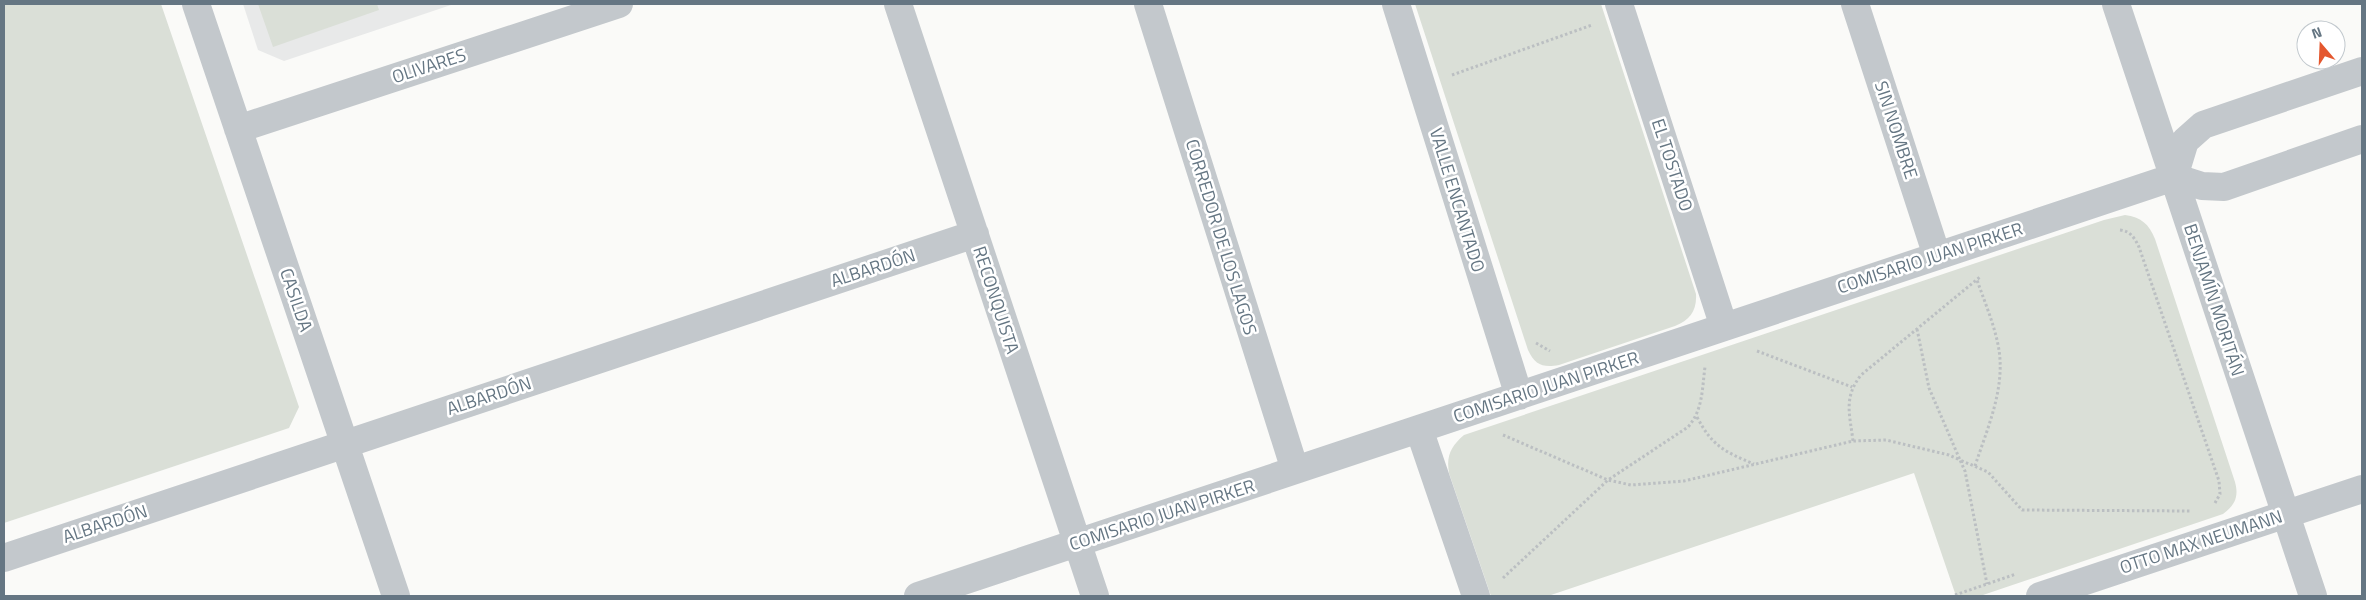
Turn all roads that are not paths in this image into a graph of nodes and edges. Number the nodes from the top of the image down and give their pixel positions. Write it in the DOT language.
graph roads {
  1 [pos="196,4"];
  2 [pos="619,4"];
  3 [pos="898,4"];
  4 [pos="1148,4"];
  5 [pos="1396,4"];
  6 [pos="1619,4"];
  7 [pos="1855,4"];
  8 [pos="2116,4"];
  9 [pos="2362,71"];
  10 [pos="238,129"];
  11 [pos="2362,139"];
  12 [pos="2174,177"];
  13 [pos="974,234"];
  14 [pos="1937,256"];
  15 [pos="1724,327"];
  16 [pos="1519,396"];
  17 [pos="1420,429"];
  18 [pos="344,444"];
  19 [pos="1295,470"];
  20 [pos="2362,489"];
  21 [pos="2285,514"];
  22 [pos="1077,543"];
  23 [pos="4,558"];
  24 [pos="396,596"];
  25 [pos="918,596"];
  26 [pos="1095,596"];
  27 [pos="1476,596"];
  28 [pos="2040,596"];
  29 [pos="2313,596"];
  1 -- 10 [label="street, CASILDA"];
  2 -- 10 [label="street, OLIVARES"];
  3 -- 13 [label="street, RECONQUISTA"];
  4 -- 19 [label="street, CORREDOR DE LOS LAGOS"];
  5 -- 16 [label="street, VALLE ENCANTADO"];
  6 -- 15 [label="street, EL TOSTADO"];
  7 -- 14 [label="street, SIN NOMBRE"];
  8 -- 12 [label="street, BENJAMÍN MORITÁN"];
  9 -- 12 [label="street"];
  10 -- 18 [label="street, CASILDA"];
  11 -- 12 [label="street"];
  12 -- 14 [label="street, COMISARIO JUAN PIRKER"];
  12 -- 21 [label="street, BENJAMÍN MORITÁN"];
  13 -- 18 [label="street, ALBARDÓN"];
  13 -- 22 [label="street, RECONQUISTA"];
  14 -- 15 [label="street, COMISARIO JUAN PIRKER"];
  15 -- 16 [label="street, COMISARIO JUAN PIRKER"];
  16 -- 17 [label="street, COMISARIO JUAN PIRKER"];
  17 -- 19 [label="street, COMISARIO JUAN PIRKER"];
  17 -- 27 [label="street"];
  18 -- 23 [label="street, ALBARDÓN"];
  18 -- 24 [label="street, CASILDA"];
  19 -- 22 [label="street, COMISARIO JUAN PIRKER"];
  20 -- 21 [label="street, OTTO MAX NEUMANN"];
  21 -- 28 [label="street, OTTO MAX NEUMANN"];
  21 -- 29 [label="street, BENJAMÍN MORITÁN"];
  22 -- 25 [label="street, COMISARIO JUAN PIRKER"];
  22 -- 26 [label="street, RECONQUISTA"];
}
